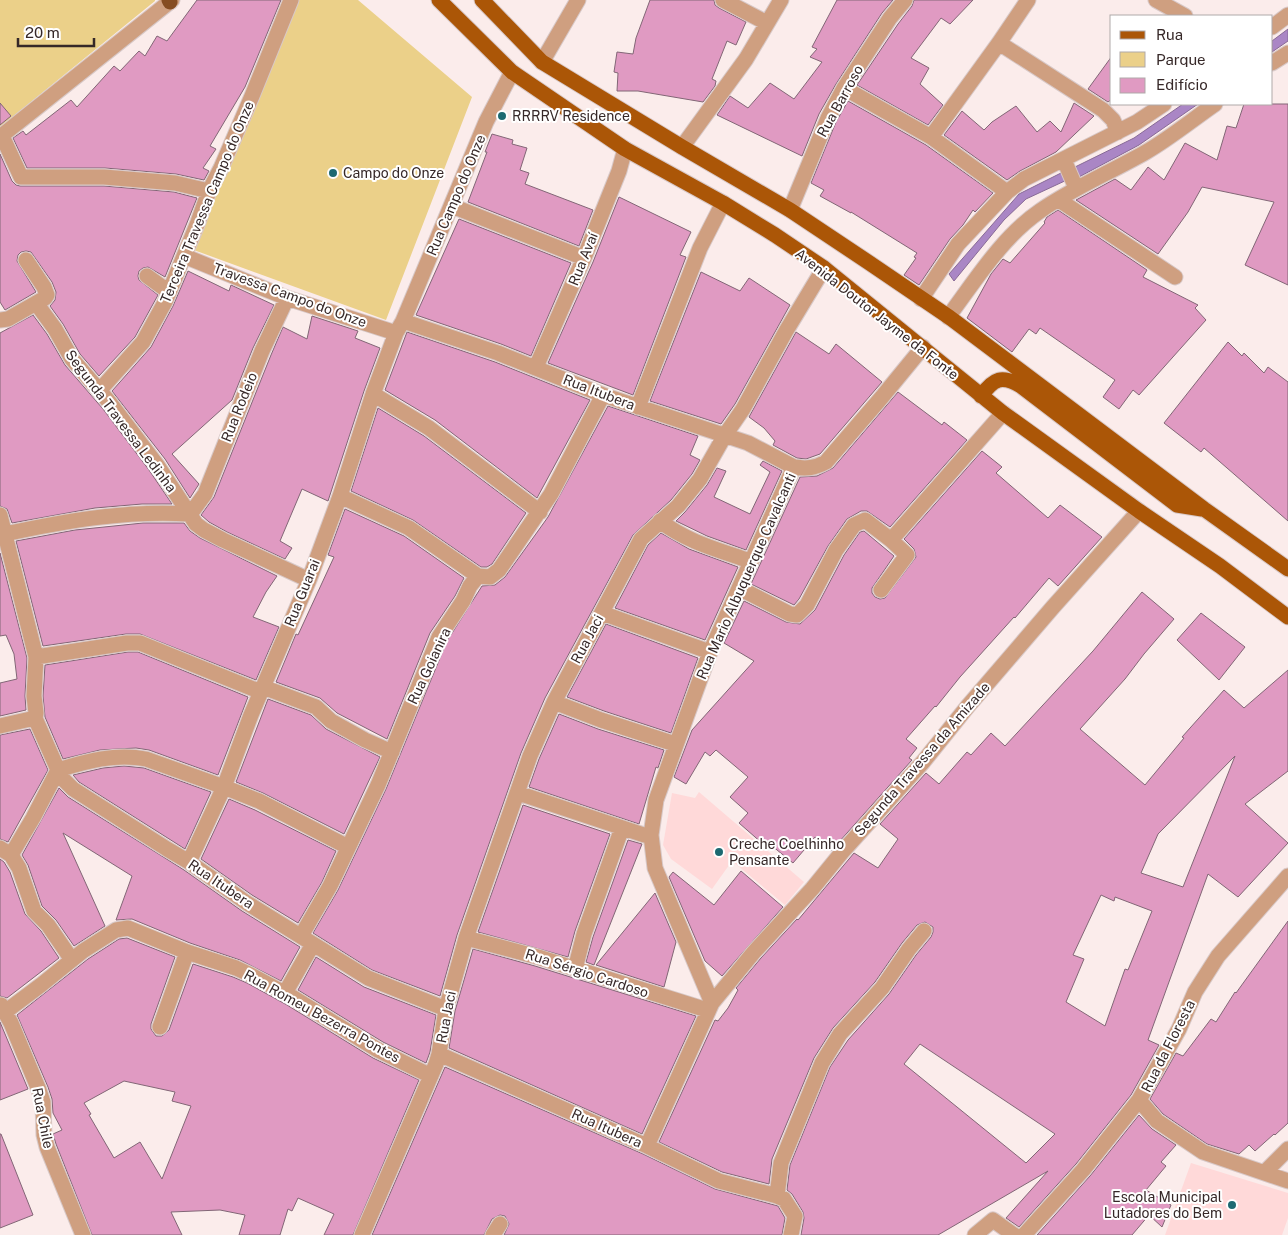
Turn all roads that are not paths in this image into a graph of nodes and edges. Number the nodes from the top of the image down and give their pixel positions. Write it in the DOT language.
graph roads {
  1 [pos="291,0"];
  2 [pos="439,0"];
  3 [pos="482,0"];
  4 [pos="578,0"];
  5 [pos="723,0"];
  6 [pos="781,0"];
  7 [pos="905,0"];
  8 [pos="1028,0"];
  9 [pos="1156,0"];
  10 [pos="170,1"];
  11 [pos="1183,15"];
  12 [pos="1288,15"];
  13 [pos="767,23"];
  14 [pos="1273,26"];
  15 [pos="999,43"];
  16 [pos="1288,53"];
  17 [pos="542,62"];
  18 [pos="1273,62"];
  19 [pos="512,72"];
  20 [pos="844,88"];
  21 [pos="1162,105"];
  22 [pos="1213,105"];
  23 [pos="1118,132"];
  24 [pos="1,137"];
  25 [pos="931,137"];
  26 [pos="682,147"];
  27 [pos="625,149"];
  28 [pos="1064,160"];
  29 [pos="1076,188"];
  30 [pos="209,191"];
  31 [pos="1006,192"];
  32 [pos="1059,200"];
  33 [pos="723,203"];
  34 [pos="452,206"];
  35 [pos="790,210"];
  36 [pos="184,256"];
  37 [pos="584,258"];
  38 [pos="26,260"];
  39 [pos="824,268"];
  40 [pos="147,276"];
  41 [pos="1175,277"];
  42 [pos="169,292"];
  43 [pos="287,298"];
  44 [pos="922,299"];
  45 [pos="36,303"];
  46 [pos="948,317"];
  47 [pos="0,320"];
  48 [pos="399,327"];
  49 [pos="923,347"];
  50 [pos="536,367"];
  51 [pos="99,391"];
  52 [pos="373,394"];
  53 [pos="604,395"];
  54 [pos="981,396"];
  55 [pos="638,407"];
  56 [pos="1003,413"];
  57 [pos="725,435"];
  58 [pos="794,467"];
  59 [pos="340,496"];
  60 [pos="1204,509"];
  61 [pos="1139,511"];
  62 [pos="540,512"];
  63 [pos="189,514"];
  64 [pos="0,515"];
  65 [pos="660,522"];
  66 [pos="5,534"];
  67 [pos="892,540"];
  68 [pos="750,562"];
  69 [pos="1288,569"];
  70 [pos="478,576"];
  71 [pos="309,580"];
  72 [pos="739,588"];
  73 [pos="881,590"];
  74 [pos="602,613"];
  75 [pos="1288,617"];
  76 [pos="710,652"];
  77 [pos="36,657"];
  78 [pos="262,690"];
  79 [pos="554,702"];
  80 [pos="35,718"];
  81 [pos="0,726"];
  82 [pos="675,744"];
  83 [pos="392,752"];
  84 [pos="58,770"];
  85 [pos="224,787"];
  86 [pos="518,793"];
  87 [pos="622,828"];
  88 [pos="651,835"];
  89 [pos="348,847"];
  90 [pos="6,852"];
  91 [pos="189,862"];
  92 [pos="1288,876"];
  93 [pos="924,931"];
  94 [pos="466,938"];
  95 [pos="307,940"];
  96 [pos="187,952"];
  97 [pos="72,960"];
  98 [pos="574,969"];
  99 [pos="285,993"];
  100 [pos="709,1007"];
  101 [pos="3,1008"];
  102 [pos="446,1009"];
  103 [pos="160,1027"];
  104 [pos="439,1054"];
  105 [pos="431,1076"];
  106 [pos="1139,1100"];
  107 [pos="647,1146"];
  108 [pos="1288,1149"];
  109 [pos="1265,1172"];
  110 [pos="1288,1180"];
  111 [pos="777,1196"];
  112 [pos="83,1235"];
  113 [pos="362,1235"];
  114 [pos="791,1235"];
  115 [pos="975,1235"];
  116 [pos="1014,1235"];
  117 [pos="1024,1235"];
  1 -- 30 [label="street, Terceira Travessa Campo do Onze"];
  2 -- 19 [label="main road, Avenida Doutor Jayme da Fonte"];
  3 -- 17 [label="main road"];
  4 -- 17 [label="street"];
  5 -- 13 [label="street"];
  6 -- 13 [label="street"];
  7 -- 20 [label="street, Rua Barroso"];
  8 -- 15 [label="street"];
  9 -- 11 [label="street"];
  10 -- 24 [label="street"];
  12 -- 14 [label="street"];
  13 -- 26 [label="street"];
  15 -- 23 [label="street"];
  15 -- 25 [label="street"];
  16 -- 18 [label="street"];
  17 -- 26 [label="main road"];
  19 -- 27 [label="main road, Avenida Doutor Jayme da Fonte"];
  19 -- 34 [label="street, Rua Campo do Onze"];
  20 -- 25 [label="street"];
  20 -- 35 [label="street, Rua Barroso"];
  21 -- 23 [label="street"];
  22 -- 29 [label="street"];
  23 -- 28 [label="street"];
  24 -- 30 [label="street"];
  25 -- 31 [label="street"];
  26 -- 35 [label="main road"];
  27 -- 33 [label="main road, Avenida Doutor Jayme da Fonte"];
  27 -- 37 [label="street, Rua Avaí"];
  28 -- 29 [label="street"];
  28 -- 31 [label="street"];
  29 -- 32 [label="street"];
  30 -- 36 [label="street, Terceira Travessa Campo do Onze"];
  31 -- 44 [label="street"];
  32 -- 41 [label="street"];
  32 -- 46 [label="street"];
  33 -- 39 [label="main road, Avenida Doutor Jayme da Fonte"];
  33 -- 55 [label="street"];
  34 -- 37 [label="street"];
  34 -- 48 [label="street, Rua Campo do Onze"];
  35 -- 44 [label="main road"];
  36 -- 42 [label="street, Terceira Travessa Campo do Onze"];
  36 -- 43 [label="street, Travessa Campo do Onze"];
  37 -- 50 [label="street, Rua Avaí"];
  38 -- 45 [label="street"];
  39 -- 49 [label="main road, Avenida Doutor Jayme da Fonte"];
  39 -- 57 [label="street, Rua Jaci"];
  40 -- 42 [label="street"];
  42 -- 51 [label="street, Terceira Travessa Campo do Onze"];
  43 -- 48 [label="street, Travessa Campo do Onze"];
  43 -- 63 [label="street, Rua Rodeio"];
  44 -- 46 [label="main road"];
  45 -- 47 [label="street"];
  45 -- 51 [label="street, Segunda Travessa Ledinha"];
  46 -- 60 [label="main road"];
  48 -- 50 [label="street, Rua Itubera"];
  48 -- 52 [label="street, Rua Guarai"];
  49 -- 54 [label="main road, Avenida Doutor Jayme da Fonte"];
  49 -- 58 [label="street, Rua Mario Albuquerque Cavalcanti"];
  50 -- 53 [label="street, Rua Itubera"];
  51 -- 63 [label="street, Segunda Travessa Ledinha"];
  52 -- 59 [label="street, Rua Guarai"];
  52 -- 62 [label="street"];
  53 -- 55 [label="street, Rua Itubera"];
  53 -- 62 [label="street"];
  54 -- 56 [label="main road, Avenida Doutor Jayme da Fonte"];
  54 -- 60 [label="main road"];
  55 -- 57 [label="street, Rua Itubera"];
  56 -- 61 [label="main road, Avenida Doutor Jayme da Fonte"];
  56 -- 67 [label="street"];
  57 -- 58 [label="street, Rua Itubera"];
  57 -- 65 [label="street, Rua Jaci"];
  58 -- 68 [label="street, Rua Mario Albuquerque Cavalcanti"];
  59 -- 70 [label="street"];
  59 -- 71 [label="street, Rua Guarai"];
  60 -- 69 [label="main road"];
  61 -- 75 [label="main road, Avenida Doutor Jayme da Fonte"];
  61 -- 100 [label="street, Segunda Travessa da Amizade"];
  62 -- 70 [label="street"];
  63 -- 66 [label="street"];
  63 -- 71 [label="street, Segunda Travessa Ledinha"];
  64 -- 66 [label="street"];
  65 -- 68 [label="street"];
  65 -- 74 [label="street, Rua Jaci"];
  66 -- 77 [label="street"];
  67 -- 72 [label="street"];
  67 -- 73 [label="street"];
  68 -- 72 [label="street, Rua Mario Albuquerque Cavalcanti"];
  70 -- 83 [label="street, Rua Goianira"];
  71 -- 78 [label="street, Rua Guarai"];
  72 -- 76 [label="street, Rua Mario Albuquerque Cavalcanti"];
  74 -- 76 [label="street"];
  74 -- 79 [label="street, Rua Jaci"];
  76 -- 82 [label="street, Rua Mario Albuquerque Cavalcanti"];
  77 -- 78 [label="street"];
  77 -- 80 [label="street"];
  78 -- 83 [label="street"];
  78 -- 85 [label="street, Rua Guarai"];
  79 -- 82 [label="street"];
  79 -- 86 [label="street, Rua Jaci"];
  80 -- 81 [label="street"];
  80 -- 84 [label="street, Rua Itubera"];
  82 -- 88 [label="street, Rua Mario Albuquerque Cavalcanti"];
  83 -- 89 [label="street, Rua Goianira"];
  84 -- 85 [label="street"];
  84 -- 90 [label="street"];
  84 -- 91 [label="street, Rua Itubera"];
  85 -- 89 [label="street"];
  85 -- 91 [label="street, Rua Guarai"];
  86 -- 87 [label="street"];
  86 -- 94 [label="street, Rua Jaci"];
  87 -- 88 [label="street"];
  87 -- 98 [label="street"];
  88 -- 100 [label="street"];
  89 -- 95 [label="street, Rua Goianira"];
  90 -- 97 [label="street"];
  91 -- 95 [label="street, Rua Itubera"];
  92 -- 106 [label="street, Rua da Floresta"];
  93 -- 111 [label="street"];
  94 -- 98 [label="street, Rua Sérgio Cardoso"];
  94 -- 102 [label="street, Rua Jaci"];
  95 -- 99 [label="street, Rua Goianira"];
  95 -- 102 [label="street, Rua Itubera"];
  96 -- 97 [label="street, Rua Romeu Bezerra Pontes"];
  96 -- 99 [label="street, Rua Romeu Bezerra Pontes"];
  96 -- 103 [label="street"];
  97 -- 101 [label="street, Rua Romeu Bezerra Pontes"];
  98 -- 100 [label="street, Rua Sérgio Cardoso"];
  99 -- 105 [label="street, Rua Romeu Bezerra Pontes"];
  100 -- 107 [label="street, Segunda Travessa da Amizade"];
  101 -- 112 [label="street, Rua Chile"];
  102 -- 104 [label="street, Rua Jaci"];
  104 -- 105 [label="street, Rua Jaci"];
  104 -- 107 [label="street, Rua Itubera"];
  105 -- 113 [label="street, Rua Jaci"];
  106 -- 109 [label="street"];
  106 -- 117 [label="street, Rua da Floresta"];
  107 -- 111 [label="street, Rua Itubera"];
  108 -- 109 [label="street"];
  109 -- 110 [label="street"];
  111 -- 114 [label="street"];
  115 -- 116 [label="street"];
}
